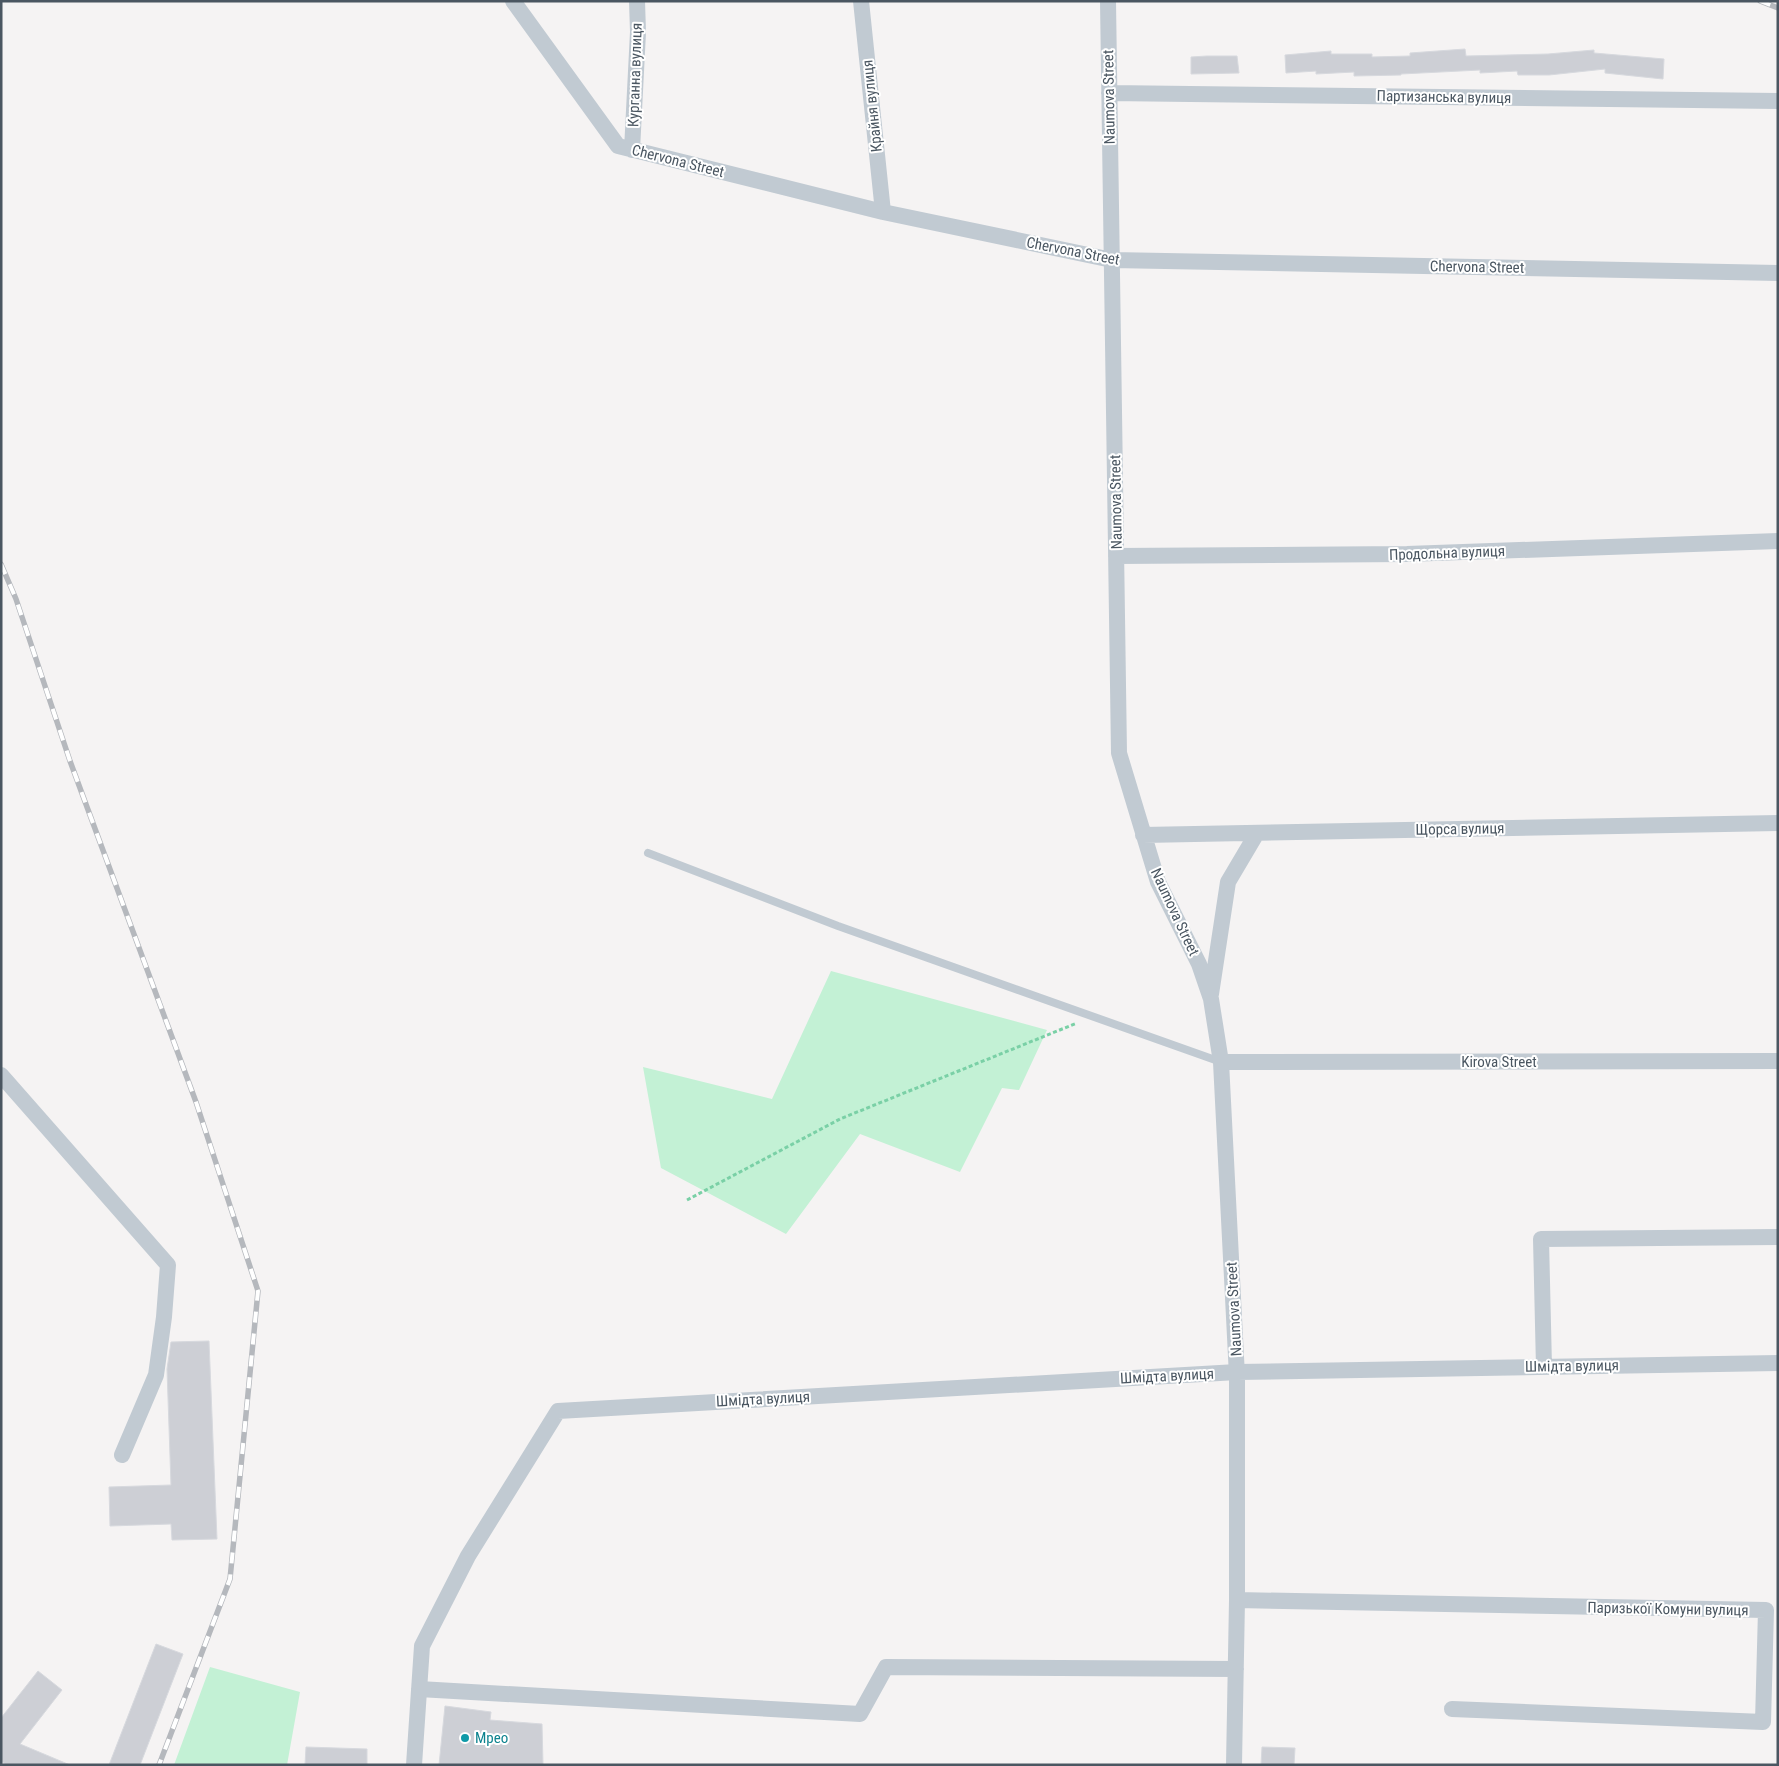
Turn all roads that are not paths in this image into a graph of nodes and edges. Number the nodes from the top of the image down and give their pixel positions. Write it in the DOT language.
graph roads {
  1 [pos="513,1"];
  2 [pos="637,1"];
  3 [pos="861,1"];
  4 [pos="1108,1"];
  5 [pos="1110,93"];
  6 [pos="1778,101"];
  7 [pos="632,150"];
  8 [pos="883,212"];
  9 [pos="1112,260"];
  10 [pos="1778,273"];
  11 [pos="1778,541"];
  12 [pos="1116,556"];
  13 [pos="1778,823"];
  14 [pos="1257,833"];
  15 [pos="1143,835"];
  16 [pos="648,853"];
  17 [pos="1210,998"];
  18 [pos="1778,1061"];
  19 [pos="1221,1062"];
  20 [pos="1,1075"];
  21 [pos="1778,1237"];
  22 [pos="1778,1363"];
  23 [pos="1544,1367"];
  24 [pos="1237,1372"];
  25 [pos="122,1455"];
  26 [pos="1237,1600"];
  27 [pos="1236,1669"];
  28 [pos="419,1689"];
  29 [pos="1452,1709"];
  30 [pos="414,1765"];
  31 [pos="1234,1765"];
  1 -- 7 [label="street, Chervona Street"];
  2 -- 7 [label="street, Курганна вулиця"];
  3 -- 8 [label="street, Крайня вулиця"];
  4 -- 5 [label="street, Naumova Street"];
  5 -- 6 [label="street, Партизанська вулиця"];
  5 -- 9 [label="street, Naumova Street"];
  7 -- 8 [label="street, Chervona Street"];
  8 -- 9 [label="street, Chervona Street"];
  9 -- 10 [label="street, Chervona Street"];
  9 -- 12 [label="street, Naumova Street"];
  11 -- 12 [label="street, Продольна вулиця"];
  12 -- 15 [label="street, Naumova Street"];
  13 -- 14 [label="street, Щорса вулиця"];
  14 -- 15 [label="street, Щорса вулиця"];
  14 -- 17 [label="street"];
  15 -- 17 [label="street, Naumova Street"];
  16 -- 19 [label="lane"];
  17 -- 19 [label="street, Naumova Street"];
  18 -- 19 [label="street, Kirova Street"];
  19 -- 24 [label="street, Naumova Street"];
  20 -- 25 [label="street"];
  21 -- 23 [label="street"];
  22 -- 23 [label="street, Шмідта вулиця"];
  23 -- 24 [label="street, Шмідта вулиця"];
  24 -- 26 [label="street, Naumova Street"];
  24 -- 28 [label="street, Шмідта вулиця"];
  26 -- 27 [label="street, Naumova Street"];
  26 -- 29 [label="street, Паризької Комуни вулиця"];
  27 -- 28 [label="street"];
  27 -- 31 [label="street, Naumova Street"];
  28 -- 30 [label="street"];
}
